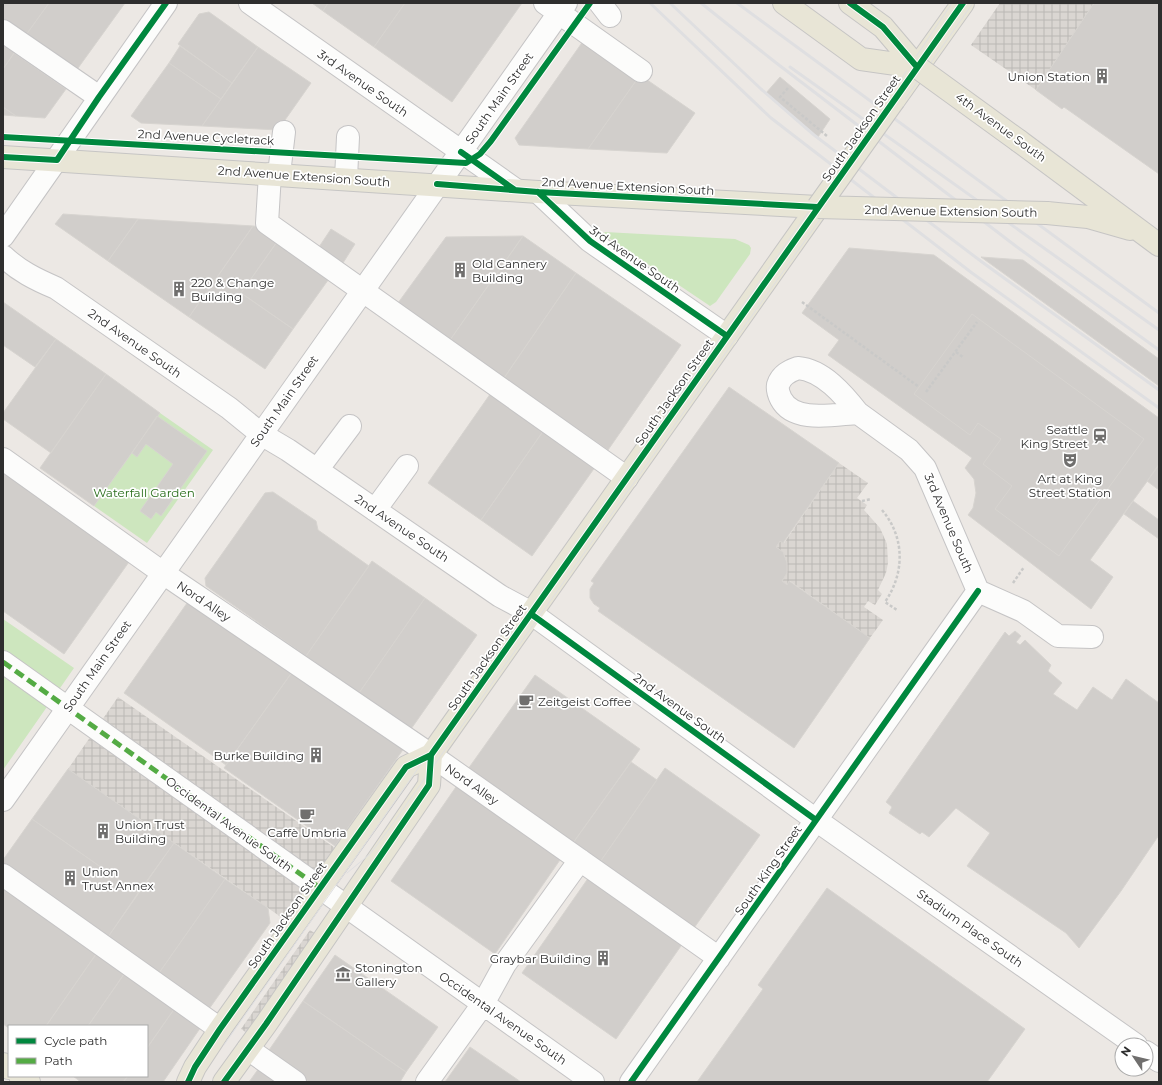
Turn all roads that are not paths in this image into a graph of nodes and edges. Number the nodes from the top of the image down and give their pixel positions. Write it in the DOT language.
graph roads {
  1 [pos="166,3"];
  2 [pos="250,3"];
  3 [pos="784,3"];
  4 [pos="850,3"];
  5 [pos="962,3"];
  6 [pos="556,6"];
  7 [pos="3,31"];
  8 [pos="917,67"];
  9 [pos="641,70"];
  10 [pos="99,97"];
  11 [pos="284,132"];
  12 [pos="348,137"];
  13 [pos="461,152"];
  14 [pos="3,157"];
  15 [pos="57,160"];
  16 [pos="275,174"];
  17 [pos="346,178"];
  18 [pos="438,184"];
  19 [pos="516,190"];
  20 [pos="538,192"];
  21 [pos="818,207"];
  22 [pos="3,236"];
  23 [pos="1155,242"];
  24 [pos="3,256"];
  25 [pos="362,291"];
  26 [pos="727,336"];
  27 [pos="858,413"];
  28 [pos="350,426"];
  29 [pos="261,434"];
  30 [pos="3,459"];
  31 [pos="406,466"];
  32 [pos="317,470"];
  33 [pos="627,478"];
  34 [pos="375,510"];
  35 [pos="163,573"];
  36 [pos="978,592"];
  37 [pos="531,614"];
  38 [pos="1092,637"];
  39 [pos="3,662"];
  40 [pos="68,708"];
  41 [pos="431,755"];
  42 [pos="3,800"];
  43 [pos="816,820"];
  44 [pos="580,860"];
  45 [pos="3,875"];
  46 [pos="320,888"];
  47 [pos="346,908"];
  48 [pos="719,958"];
  49 [pos="483,1004"];
  50 [pos="220,1029"];
  51 [pos="1126,1037"];
  52 [pos="248,1049"];
  53 [pos="188,1082"];
  54 [pos="224,1082"];
  55 [pos="295,1082"];
  56 [pos="428,1082"];
  57 [pos="593,1082"];
  58 [pos="631,1082"];
  1 -- 10 [label="street"];
  2 -- 13 [label="street, 3rd Avenue South"];
  3 -- 8 [label="main road"];
  4 -- 8 [label="main road, 4th Avenue South"];
  5 -- 8 [label="main road, South Jackson Street"];
  6 -- 9 [label="street"];
  6 -- 13 [label="street, South Main Street"];
  7 -- 10 [label="street"];
  8 -- 21 [label="main road, South Jackson Street, bridge"];
  8 -- 23 [label="main road, 4th Avenue South, bridge"];
  10 -- 15 [label="street"];
  11 -- 16 [label="street"];
  12 -- 17 [label="street"];
  13 -- 18 [label="street, South Main Street"];
  13 -- 19 [label="street, 3rd Avenue South"];
  14 -- 15 [label="main road, 2nd Avenue Extension South"];
  15 -- 16 [label="main road, 2nd Avenue Extension South"];
  15 -- 22 [label="street"];
  16 -- 17 [label="main road, 2nd Avenue Extension South"];
  16 -- 25 [label="street"];
  17 -- 18 [label="main road, 2nd Avenue Extension South"];
  18 -- 19 [label="main road, 2nd Avenue Extension South"];
  18 -- 25 [label="street, South Main Street"];
  19 -- 20 [label="main road, 2nd Avenue Extension South"];
  20 -- 21 [label="main road, 2nd Avenue Extension South"];
  20 -- 26 [label="street, 3rd Avenue South"];
  21 -- 23 [label="main road, 2nd Avenue Extension South, bridge"];
  21 -- 26 [label="main road, South Jackson Street"];
  24 -- 29 [label="street, 2nd Avenue South"];
  25 -- 29 [label="street, South Main Street"];
  25 -- 33 [label="street"];
  26 -- 33 [label="main road, South Jackson Street"];
  27 -- 36 [label="street, 3rd Avenue South"];
  28 -- 32 [label="street"];
  29 -- 32 [label="street, 2nd Avenue South"];
  29 -- 35 [label="street, South Main Street"];
  30 -- 35 [label="street, Nord Alley"];
  31 -- 34 [label="street"];
  32 -- 34 [label="street, 2nd Avenue South"];
  33 -- 37 [label="main road, South Jackson Street"];
  34 -- 37 [label="street, 2nd Avenue South"];
  35 -- 40 [label="street, South Main Street"];
  35 -- 41 [label="street, Nord Alley"];
  36 -- 38 [label="street"];
  36 -- 43 [label="street, South King Street"];
  37 -- 41 [label="main road, South Jackson Street"];
  37 -- 43 [label="street, 2nd Avenue South"];
  39 -- 40 [label="street, Occidental Avenue South"];
  40 -- 42 [label="street, South Main Street"];
  40 -- 46 [label="street, Occidental Avenue South"];
  41 -- 44 [label="street, Nord Alley"];
  41 -- 46 [label="main road, South Jackson Street"];
  41 -- 47 [label="main road"];
  43 -- 48 [label="street, South King Street"];
  43 -- 51 [label="street, Stadium Place South"];
  44 -- 48 [label="street, Nord Alley"];
  44 -- 49 [label="street"];
  45 -- 50 [label="street"];
  46 -- 47 [label="street, Occidental Avenue South"];
  46 -- 50 [label="main road, South Jackson Street"];
  47 -- 49 [label="street, Occidental Avenue South"];
  47 -- 52 [label="main road"];
  48 -- 58 [label="street, South King Street"];
  49 -- 56 [label="street"];
  49 -- 57 [label="street, Occidental Avenue South"];
  50 -- 53 [label="main road, South Jackson Street"];
  52 -- 54 [label="main road"];
  52 -- 55 [label="street"];
}
